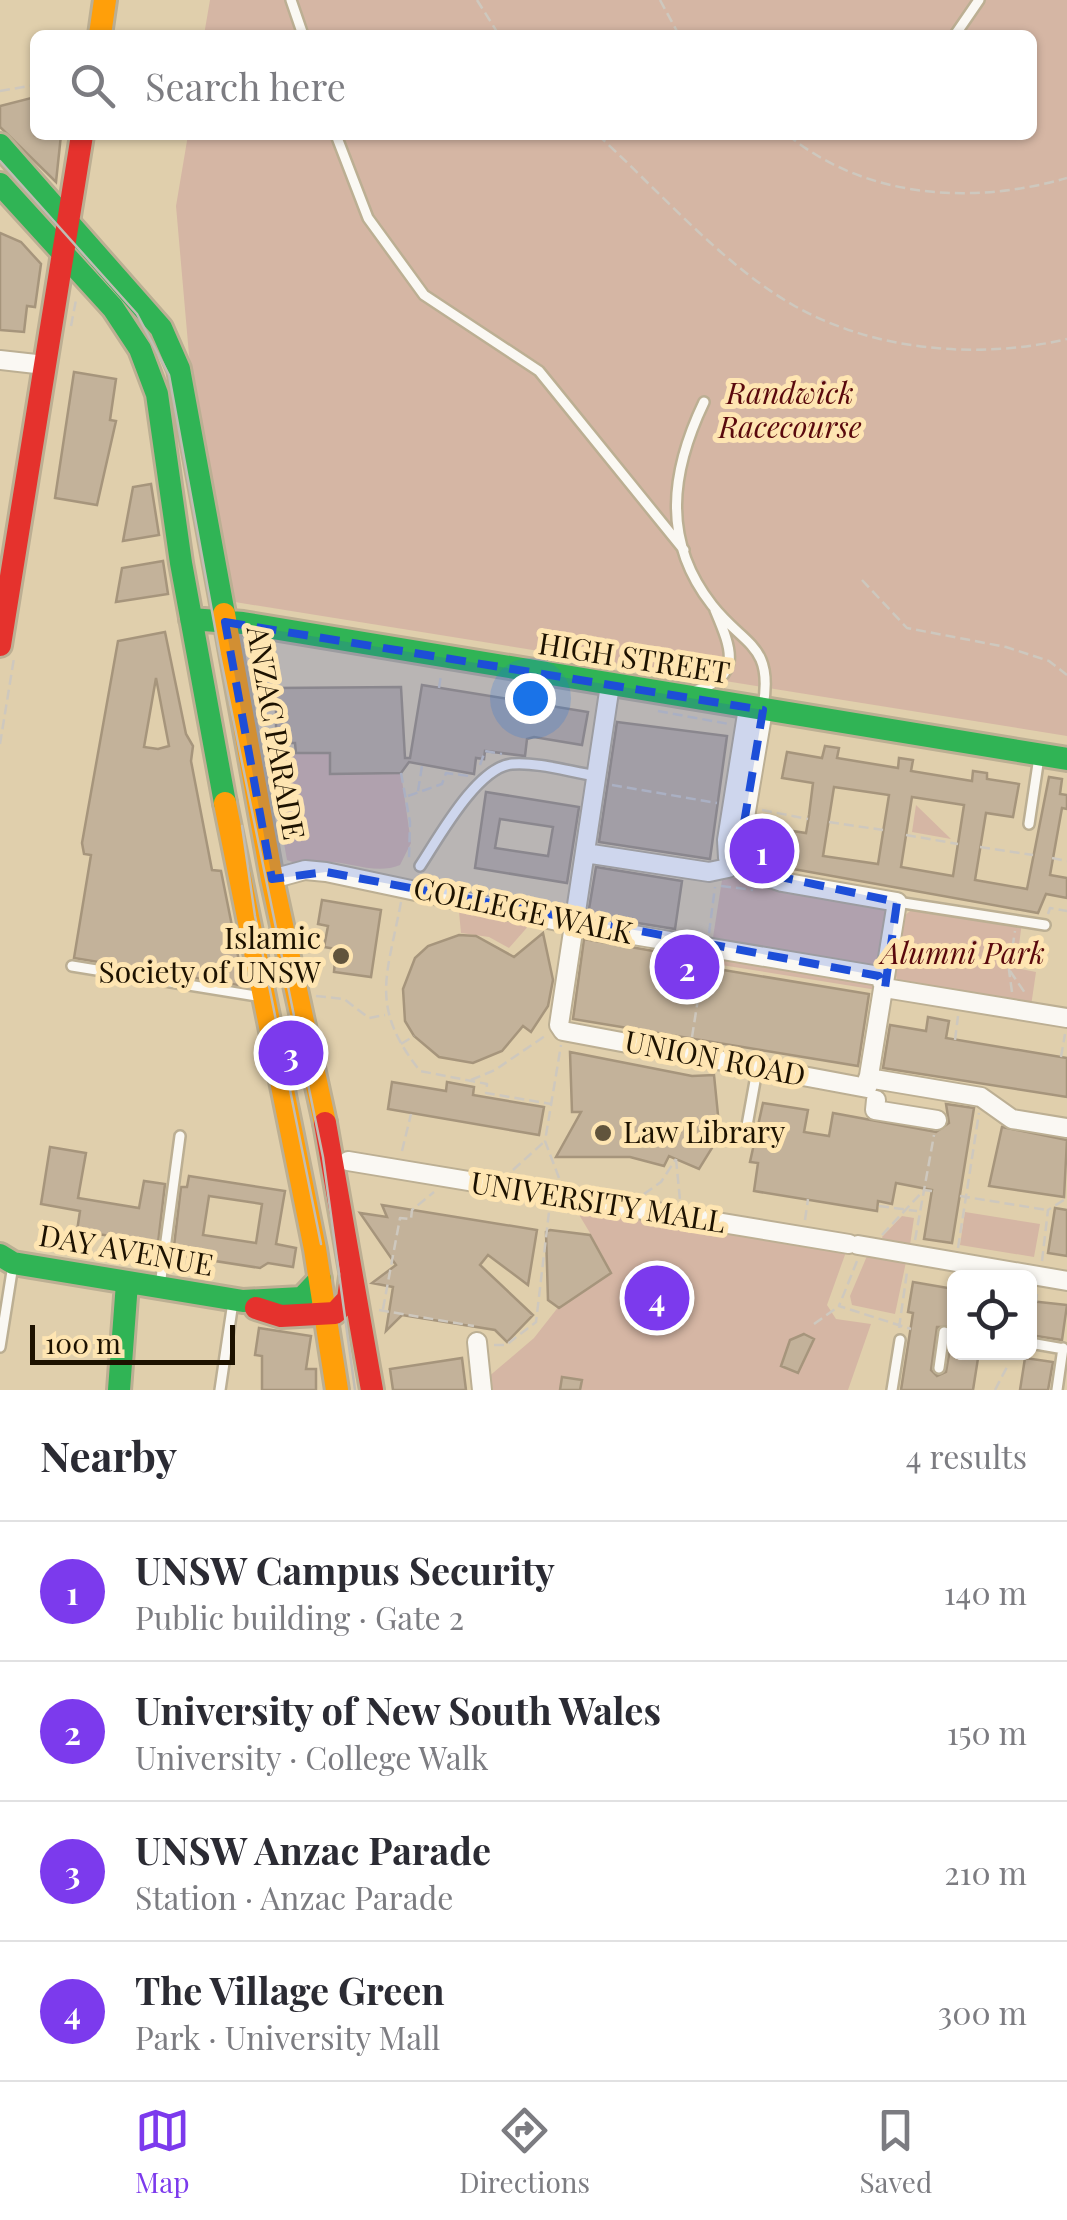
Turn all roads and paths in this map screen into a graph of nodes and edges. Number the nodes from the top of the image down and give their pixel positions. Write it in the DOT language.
graph roads {
  1 [pos="105,0"];
  2 [pos="291,0"];
  3 [pos="478,0"];
  4 [pos="660,0"];
  5 [pos="979,0"];
  6 [pos="101,30"];
  7 [pos="301,30"];
  8 [pos="496,30"];
  9 [pos="676,30"];
  10 [pos="958,30"];
  11 [pos="30,86"];
  12 [pos="0,91"];
  13 [pos="81,140"];
  14 [pos="338,140"];
  15 [pos="603,140"];
  16 [pos="796,140"];
  17 [pos="0,144"];
  18 [pos="1067,178"];
  19 [pos="0,184"];
  20 [pos="68,222"];
  21 [pos="63,256"];
  22 [pos="76,301"];
  23 [pos="72,326"];
  24 [pos="1067,339"];
  25 [pos="0,360"];
  26 [pos="45,365"];
  27 [pos="704,402"];
  28 [pos="684,550"];
  29 [pos="862,580"];
  30 [pos="714,608"];
  31 [pos="192,619"];
  32 [pos="224,622"];
  33 [pos="0,646"];
  34 [pos="441,675"];
  35 [pos="1067,675"];
  36 [pos="610,685"];
  37 [pos="439,688"];
  38 [pos="671,695"];
  39 [pos="643,708"];
  40 [pos="748,714"];
  41 [pos="1039,754"];
  42 [pos="1067,759"];
  43 [pos="422,766"];
  44 [pos="401,773"];
  45 [pos="474,777"];
  46 [pos="602,780"];
  47 [pos="418,793"];
  48 [pos="407,796"];
  49 [pos="722,804"];
  50 [pos="755,809"];
  51 [pos="808,818"];
  52 [pos="829,822"];
  53 [pos="1028,824"];
  54 [pos="883,830"];
  55 [pos="906,834"];
  56 [pos="958,844"];
  57 [pos="980,847"];
  58 [pos="585,853"];
  59 [pos="1033,855"];
  60 [pos="1052,858"];
  61 [pos="1067,860"];
  62 [pos="735,863"];
  63 [pos="420,866"];
  64 [pos="761,878"];
  65 [pos="272,879"];
  66 [pos="716,885"];
  67 [pos="404,887"];
  68 [pos="898,902"];
  69 [pos="1067,911"];
  70 [pos="1016,921"];
  71 [pos="574,923"];
  72 [pos="1045,925"];
  73 [pos="703,965"];
  74 [pos="72,966"];
  75 [pos="885,988"];
  76 [pos="266,997"];
  77 [pos="296,1000"];
  78 [pos="960,1000"];
  79 [pos="1014,1008"];
  80 [pos="386,1015"];
  81 [pos="1067,1021"];
  82 [pos="561,1028"];
  83 [pos="414,1036"];
  84 [pos="955,1040"];
  85 [pos="400,1045"];
  86 [pos="690,1052"];
  87 [pos="1061,1057"];
  88 [pos="757,1070"];
  89 [pos="420,1071"];
  90 [pos="417,1080"];
  91 [pos="469,1081"];
  92 [pos="874,1088"];
  93 [pos="981,1097"];
  94 [pos="551,1104"];
  95 [pos="410,1114"];
  96 [pos="936,1120"];
  97 [pos="1067,1128"];
  98 [pos="746,1131"];
  99 [pos="180,1136"];
  100 [pos="545,1141"];
  101 [pos="400,1157"];
  102 [pos="348,1162"];
  103 [pos="456,1179"];
  104 [pos="499,1186"];
  105 [pos="557,1189"];
  106 [pos="924,1190"];
  107 [pos="932,1191"];
  108 [pos="960,1196"];
  109 [pos="966,1196"];
  110 [pos="1067,1198"];
  111 [pos="808,1200"];
  112 [pos="1060,1203"];
  113 [pos="1067,1204"];
  114 [pos="879,1206"];
  115 [pos="624,1208"];
  116 [pos="905,1210"];
  117 [pos="1048,1210"];
  118 [pos="920,1212"];
  119 [pos="682,1217"];
  120 [pos="802,1236"];
  121 [pos="859,1246"];
  122 [pos="912,1254"];
  123 [pos="7,1259"];
  124 [pos="353,1259"];
  125 [pos="956,1261"];
  126 [pos="1040,1276"];
  127 [pos="320,1280"];
  128 [pos="1067,1281"];
  129 [pos="127,1282"];
  130 [pos="160,1288"];
  131 [pos="238,1301"];
  132 [pos="839,1306"];
  133 [pos="326,1315"];
  134 [pos="814,1324"];
  135 [pos="900,1328"];
  136 [pos="911,1329"];
  137 [pos="947,1333"];
  138 [pos="900,1340"];
  139 [pos="477,1342"];
  140 [pos="1037,1344"];
  141 [pos="0,1347"];
  142 [pos="1065,1349"];
  143 [pos="1010,1360"];
  144 [pos="939,1368"];
  145 [pos="119,1390"];
  146 [pos="220,1390"];
  147 [pos="338,1390"];
  148 [pos="372,1390"];
  149 [pos="482,1390"];
  150 [pos="892,1390"];
  151 [pos="995,1390"];
  152 [pos="1057,1390"];
  1 -- 6 [label="main road"];
  2 -- 7 [label="lane"];
  3 -- 8 [label="path"];
  4 -- 9 [label="path"];
  5 -- 10 [label="lane"];
  11 -- 12 [label="path"];
  13 -- 20 [label="main road"];
  14 -- 28 [label="lane"];
  15 -- 24 [label="path"];
  16 -- 18 [label="path"];
  17 -- 20 [label="main road, ANZAC PARADE"];
  19 -- 21 [label="main road, ANZAC PARADE"];
  20 -- 21 [label="main road"];
  20 -- 32 [label="main road, ANZAC PARADE"];
  21 -- 26 [label="main road"];
  21 -- 31 [label="main road, ANZAC PARADE"];
  22 -- 23 [label="path"];
  25 -- 26 [label="street"];
  26 -- 33 [label="main road"];
  27 -- 28 [label="lane"];
  28 -- 30 [label="lane"];
  29 -- 35 [label="path"];
  30 -- 38 [label="lane"];
  30 -- 40 [label="lane"];
  31 -- 32 [label="main road, HIGH STREET"];
  31 -- 76 [label="main road, ANZAC PARADE"];
  32 -- 36 [label="main road, HIGH STREET"];
  32 -- 65 [label="main road, ANZAC PARADE"];
  34 -- 37 [label="path"];
  36 -- 38 [label="main road, HIGH STREET"];
  36 -- 46 [label="street"];
  38 -- 40 [label="main road, HIGH STREET"];
  39 -- 40 [label="path"];
  40 -- 41 [label="main road, HIGH STREET"];
  40 -- 62 [label="street"];
  41 -- 42 [label="main road, HIGH STREET"];
  41 -- 53 [label="lane"];
  43 -- 47 [label="path"];
  44 -- 48 [label="path"];
  45 -- 47 [label="path"];
  46 -- 49 [label="path"];
  46 -- 58 [label="street"];
  46 -- 63 [label="lane"];
  47 -- 48 [label="path"];
  48 -- 67 [label="path"];
  50 -- 51 [label="path"];
  52 -- 54 [label="path"];
  55 -- 56 [label="path"];
  57 -- 59 [label="path"];
  58 -- 62 [label="street"];
  58 -- 71 [label="street"];
  60 -- 61 [label="path"];
  62 -- 64 [label="street"];
  64 -- 66 [label="path"];
  64 -- 68 [label="street"];
  65 -- 67 [label="street, COLLEGE WALK"];
  65 -- 77 [label="main road, ANZAC PARADE"];
  67 -- 71 [label="street, COLLEGE WALK"];
  67 -- 80 [label="path"];
  68 -- 70 [label="lane"];
  68 -- 75 [label="street"];
  69 -- 72 [label="path"];
  70 -- 72 [label="lane"];
  70 -- 79 [label="path"];
  71 -- 75 [label="street, COLLEGE WALK"];
  71 -- 82 [label="street"];
  73 -- 86 [label="path"];
  74 -- 76 [label="lane"];
  75 -- 78 [label="street"];
  75 -- 92 [label="street"];
  76 -- 127 [label="main road, ANZAC PARADE"];
  77 -- 80 [label="path"];
  77 -- 124 [label="main road, ANZAC PARADE"];
  78 -- 79 [label="street"];
  78 -- 84 [label="path"];
  79 -- 81 [label="street"];
  80 -- 85 [label="path"];
  81 -- 87 [label="path"];
  82 -- 86 [label="street, UNION ROAD"];
  82 -- 91 [label="path"];
  82 -- 94 [label="path"];
  83 -- 85 [label="path"];
  85 -- 89 [label="path"];
  86 -- 88 [label="street, UNION ROAD"];
  88 -- 92 [label="street, UNION ROAD"];
  88 -- 98 [label="lane"];
  89 -- 90 [label="path"];
  89 -- 91 [label="path"];
  91 -- 94 [label="path"];
  92 -- 93 [label="street"];
  92 -- 96 [label="street"];
  93 -- 97 [label="street"];
  93 -- 109 [label="path"];
  94 -- 100 [label="path"];
  95 -- 101 [label="path"];
  96 -- 106 [label="path"];
  99 -- 130 [label="lane"];
  100 -- 104 [label="path"];
  100 -- 105 [label="path"];
  102 -- 103 [label="street, UNIVERSITY MALL"];
  103 -- 104 [label="street, UNIVERSITY MALL"];
  103 -- 105 [label="path"];
  104 -- 105 [label="street, UNIVERSITY MALL"];
  105 -- 115 [label="street, UNIVERSITY MALL"];
  106 -- 107 [label="path"];
  106 -- 116 [label="path"];
  106 -- 118 [label="path"];
  108 -- 109 [label="path"];
  109 -- 117 [label="path"];
  109 -- 125 [label="path"];
  110 -- 112 [label="path"];
  111 -- 120 [label="path"];
  112 -- 113 [label="path"];
  112 -- 117 [label="path"];
  114 -- 116 [label="path"];
  115 -- 119 [label="street, UNIVERSITY MALL"];
  115 -- 119 [label="path"];
  116 -- 118 [label="path"];
  116 -- 121 [label="path"];
  117 -- 126 [label="path"];
  118 -- 122 [label="path"];
  119 -- 120 [label="street, UNIVERSITY MALL"];
  120 -- 121 [label="street, UNIVERSITY MALL"];
  121 -- 122 [label="street, UNIVERSITY MALL"];
  121 -- 132 [label="path"];
  122 -- 125 [label="street, UNIVERSITY MALL"];
  122 -- 135 [label="path"];
  123 -- 129 [label="main road, DAY AVENUE"];
  123 -- 141 [label="lane"];
  124 -- 133 [label="main road"];
  124 -- 148 [label="main road, ANZAC PARADE"];
  125 -- 126 [label="street, UNIVERSITY MALL"];
  126 -- 128 [label="street, UNIVERSITY MALL"];
  127 -- 131 [label="main road, DAY AVENUE"];
  127 -- 133 [label="main road, ANZAC PARADE"];
  129 -- 130 [label="main road, DAY AVENUE"];
  129 -- 145 [label="main road"];
  130 -- 131 [label="main road, DAY AVENUE"];
  131 -- 133 [label="main road, DAY AVENUE"];
  131 -- 146 [label="lane"];
  132 -- 134 [label="path"];
  132 -- 135 [label="path"];
  133 -- 147 [label="main road, ANZAC PARADE"];
  135 -- 136 [label="path"];
  135 -- 138 [label="path"];
  137 -- 144 [label="lane"];
  138 -- 150 [label="lane"];
  139 -- 149 [label="street"];
  140 -- 142 [label="lane"];
  142 -- 152 [label="lane"];
  143 -- 151 [label="path"];
}
